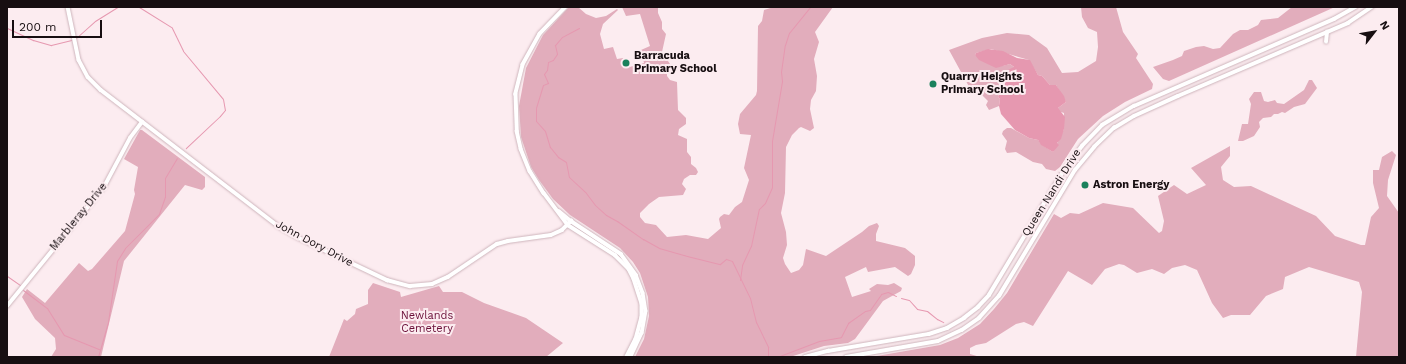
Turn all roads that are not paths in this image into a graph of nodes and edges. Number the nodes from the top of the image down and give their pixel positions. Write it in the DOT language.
graph roads {
  1 [pos="68,7"];
  2 [pos="566,7"];
  3 [pos="1356,7"];
  4 [pos="1372,7"];
  5 [pos="1327,32"];
  6 [pos="1326,42"];
  7 [pos="142,122"];
  8 [pos="569,223"];
  9 [pos="7,306"];
  10 [pos="816,355"];
  11 [pos="627,357"];
  12 [pos="631,357"];
  13 [pos="805,357"];
  14 [pos="846,357"];
  1 -- 7 [label="street, John Dory Drive"];
  2 -- 8 [label="street"];
  3 -- 10 [label="street, Queen Nandi Drive"];
  4 -- 5 [label="street, Queen Nandi Drive"];
  5 -- 6 [label="street"];
  5 -- 14 [label="street, Queen Nandi Drive"];
  7 -- 8 [label="street, John Dory Drive"];
  7 -- 9 [label="street, Marbleray Drive"];
  8 -- 11 [label="street"];
  8 -- 12 [label="street"];
  10 -- 13 [label="street, Queen Nandi Drive"];
}
